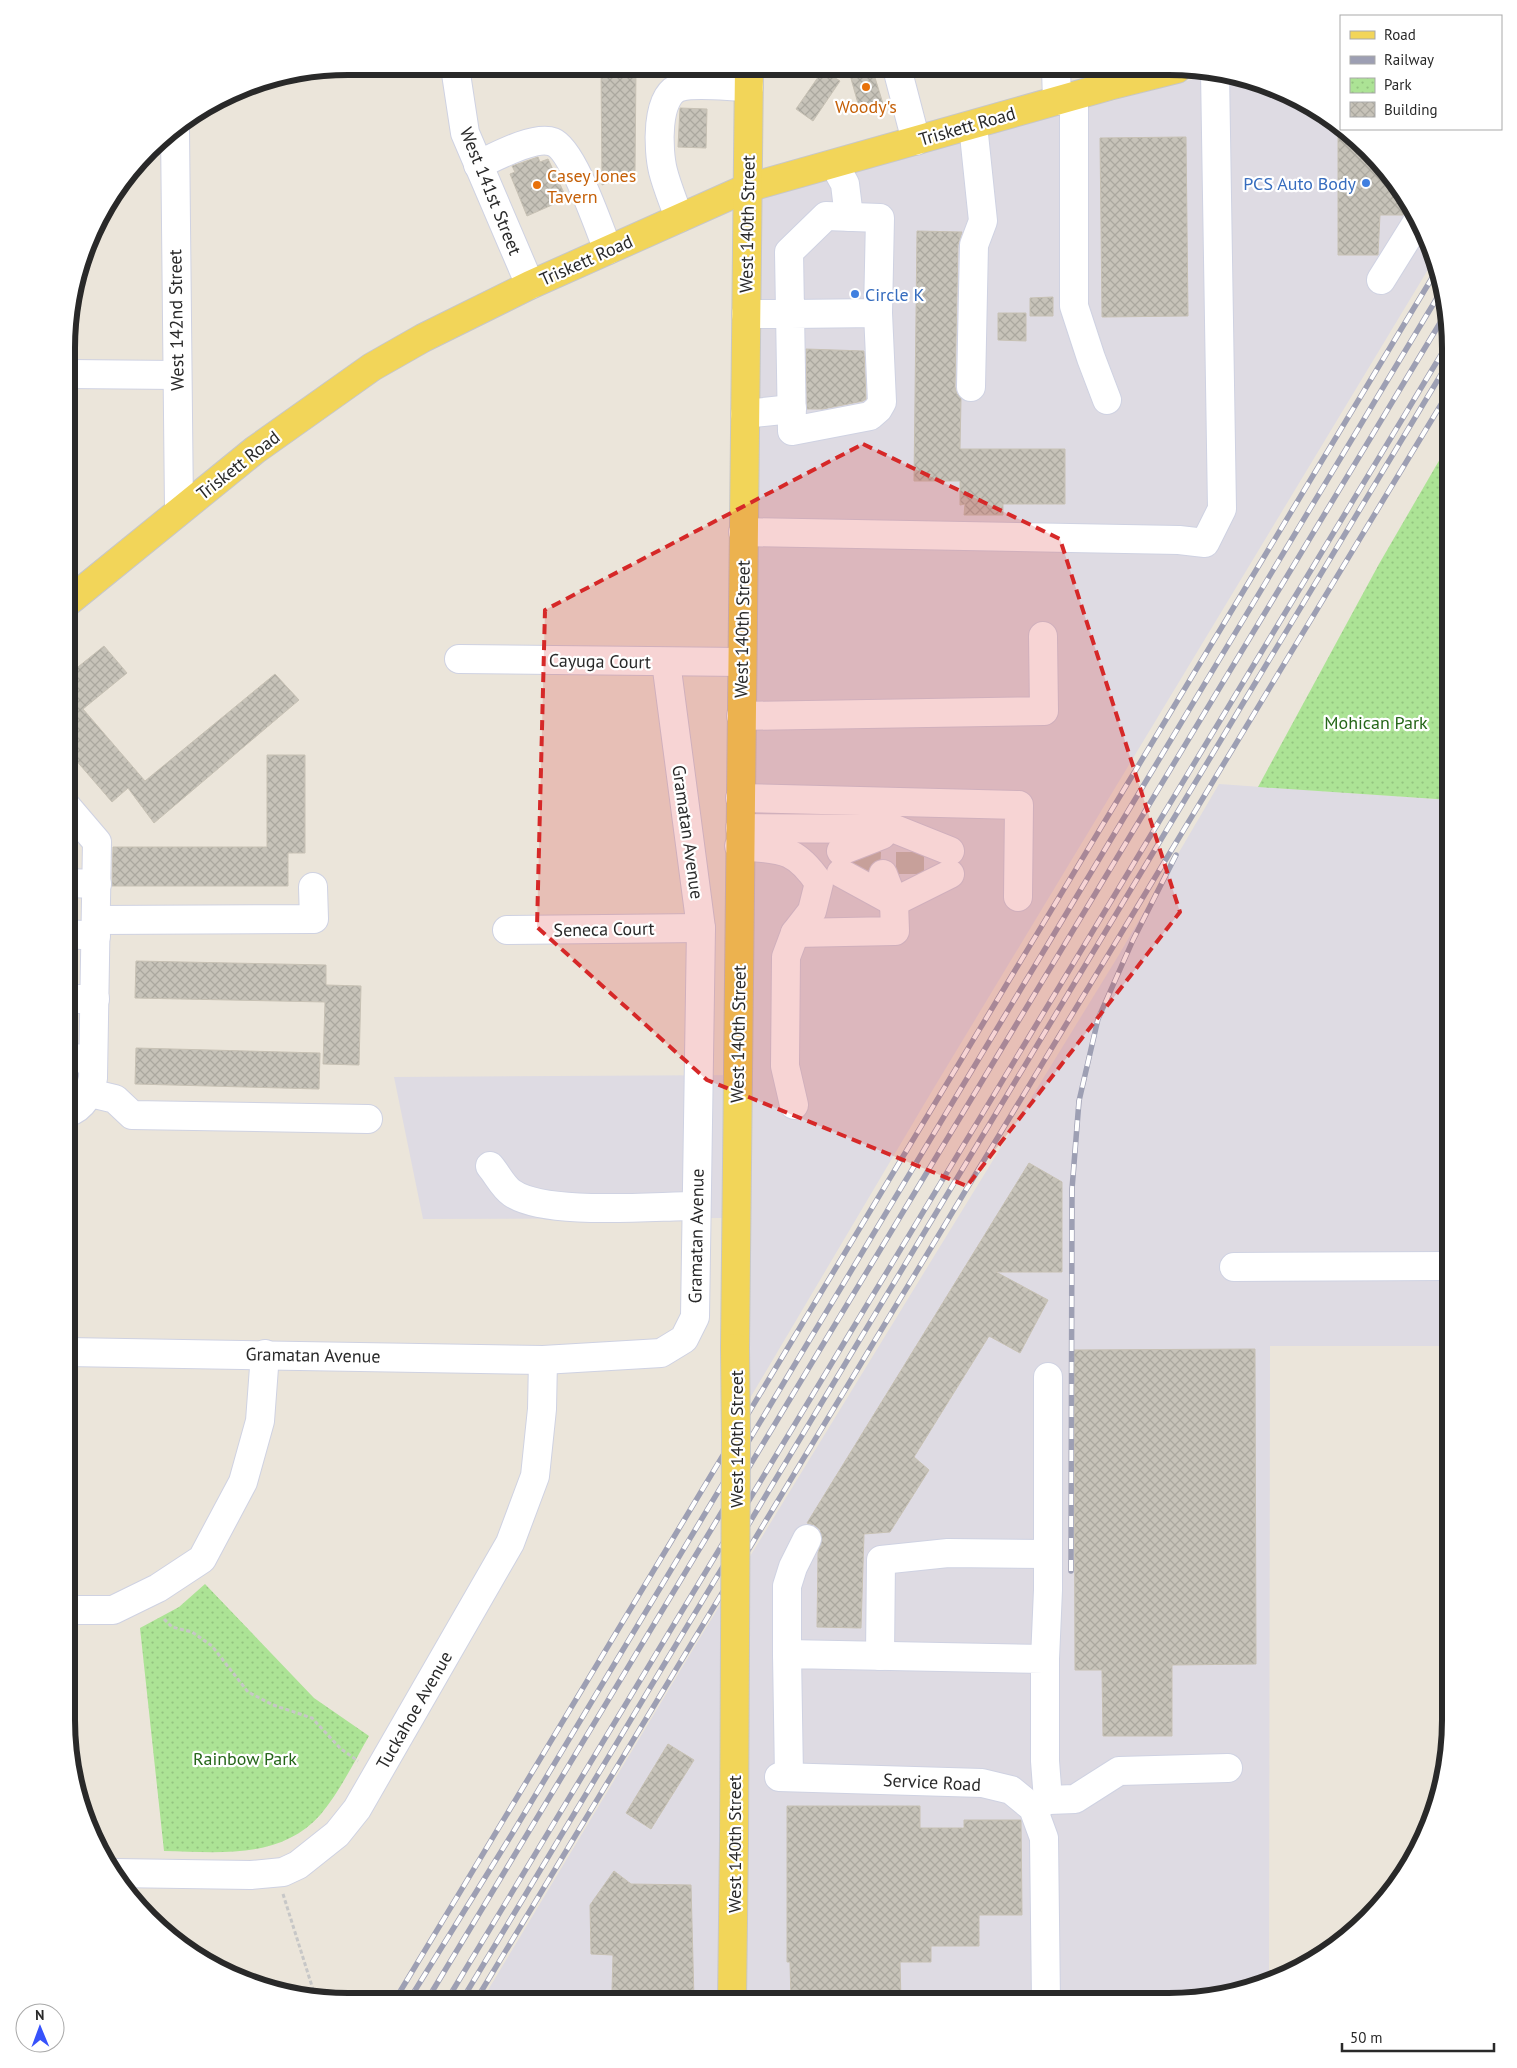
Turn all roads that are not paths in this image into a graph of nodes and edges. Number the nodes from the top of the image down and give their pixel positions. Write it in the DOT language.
graph roads {
  1 [pos="456,75"];
  2 [pos="899,75"];
  3 [pos="1058,75"];
  4 [pos="1154,75"];
  5 [pos="749,77"];
  6 [pos="1215,79"];
  7 [pos="1066,98"];
  8 [pos="974,124"];
  9 [pos="175,137"];
  10 [pos="916,141"];
  11 [pos="834,164"];
  12 [pos="478,165"];
  13 [pos="747,188"];
  14 [pos="849,217"];
  15 [pos="679,218"];
  16 [pos="1414,227"];
  17 [pos="608,250"];
  18 [pos="1381,280"];
  19 [pos="530,285"];
  20 [pos="878,313"];
  21 [pos="746,314"];
  22 [pos="790,314"];
  23 [pos="75,374"];
  24 [pos="177,375"];
  25 [pos="971,387"];
  26 [pos="1107,400"];
  27 [pos="792,410"];
  28 [pos="745,414"];
  29 [pos="179,510"];
  30 [pos="743,532"];
  31 [pos="75,596"];
  32 [pos="1043,636"];
  33 [pos="459,659"];
  34 [pos="666,662"];
  35 [pos="742,662"];
  36 [pos="741,716"];
  37 [pos="740,798"];
  38 [pos="75,816"];
  39 [pos="740,837"];
  40 [pos="895,861"];
  41 [pos="75,883"];
  42 [pos="97,884"];
  43 [pos="313,887"];
  44 [pos="1018,896"];
  45 [pos="894,902"];
  46 [pos="96,928"];
  47 [pos="701,928"];
  48 [pos="507,930"];
  49 [pos="75,932"];
  50 [pos="795,933"];
  51 [pos="75,999"];
  52 [pos="95,999"];
  53 [pos="80,1058"];
  54 [pos="90,1093"];
  55 [pos="794,1104"];
  56 [pos="75,1109"];
  57 [pos="368,1119"];
  58 [pos="490,1166"];
  59 [pos="696,1206"];
  60 [pos="1442,1266"];
  61 [pos="1234,1267"];
  62 [pos="75,1352"];
  63 [pos="265,1354"];
  64 [pos="543,1360"];
  65 [pos="1048,1377"];
  66 [pos="807,1539"];
  67 [pos="1048,1554"];
  68 [pos="75,1610"];
  69 [pos="787,1654"];
  70 [pos="880,1656"];
  71 [pos="1045,1659"];
  72 [pos="1228,1768"];
  73 [pos="1040,1804"];
  74 [pos="122,1873"];
  75 [pos="732,1993"];
  76 [pos="1046,1993"];
  1 -- 12 [label="street, West 141st Street"];
  2 -- 10 [label="street"];
  3 -- 7 [label="street"];
  4 -- 7 [label="main road, Triskett Road"];
  5 -- 13 [label="main road, West 140th Street"];
  5 -- 15 [label="street"];
  6 -- 30 [label="street"];
  7 -- 8 [label="main road, Triskett Road"];
  7 -- 26 [label="street"];
  8 -- 10 [label="main road, Triskett Road"];
  8 -- 25 [label="street"];
  9 -- 24 [label="street, West 142nd Street"];
  10 -- 11 [label="main road, Triskett Road"];
  11 -- 13 [label="main road, Triskett Road"];
  11 -- 14 [label="street"];
  12 -- 17 [label="street"];
  12 -- 19 [label="street, West 141st Street"];
  13 -- 15 [label="main road, Triskett Road"];
  13 -- 21 [label="main road, West 140th Street"];
  14 -- 20 [label="street"];
  14 -- 22 [label="street"];
  15 -- 17 [label="main road, Triskett Road"];
  16 -- 18 [label="street"];
  17 -- 19 [label="main road, Triskett Road"];
  19 -- 29 [label="main road, Triskett Road"];
  20 -- 22 [label="street"];
  20 -- 27 [label="street"];
  21 -- 22 [label="street"];
  21 -- 28 [label="main road, West 140th Street"];
  22 -- 27 [label="street"];
  23 -- 24 [label="street"];
  24 -- 29 [label="street, West 142nd Street"];
  27 -- 28 [label="street"];
  28 -- 30 [label="main road, West 140th Street"];
  29 -- 31 [label="main road, Triskett Road"];
  30 -- 35 [label="main road, West 140th Street"];
  32 -- 36 [label="street"];
  33 -- 34 [label="street, Cayuga Court"];
  34 -- 35 [label="street, Cayuga Court"];
  34 -- 47 [label="street, Gramatan Avenue"];
  35 -- 36 [label="main road, West 140th Street"];
  36 -- 37 [label="main road, West 140th Street"];
  37 -- 39 [label="main road, West 140th Street"];
  37 -- 44 [label="street"];
  38 -- 42 [label="street"];
  39 -- 40 [label="street"];
  39 -- 50 [label="street"];
  39 -- 75 [label="main road, West 140th Street, bridge"];
  40 -- 45 [label="street"];
  40 -- 45 [label="street"];
  40 -- 45 [label="street"];
  41 -- 42 [label="street"];
  42 -- 46 [label="street"];
  43 -- 46 [label="street"];
  45 -- 50 [label="street"];
  46 -- 49 [label="street"];
  46 -- 52 [label="street"];
  47 -- 48 [label="street, Seneca Court"];
  47 -- 59 [label="street, Gramatan Avenue"];
  50 -- 55 [label="street"];
  51 -- 52 [label="street"];
  52 -- 53 [label="street"];
  53 -- 54 [label="street"];
  54 -- 56 [label="street"];
  54 -- 57 [label="street"];
  58 -- 59 [label="street"];
  59 -- 64 [label="street, Gramatan Avenue"];
  60 -- 61 [label="street"];
  62 -- 63 [label="street, Gramatan Avenue"];
  63 -- 64 [label="street, Gramatan Avenue"];
  63 -- 68 [label="street"];
  64 -- 74 [label="street, Tuckahoe Avenue"];
  65 -- 67 [label="street"];
  66 -- 69 [label="street"];
  67 -- 70 [label="street"];
  67 -- 71 [label="street"];
  69 -- 70 [label="street"];
  69 -- 73 [label="street, Service Road"];
  70 -- 71 [label="street"];
  71 -- 73 [label="street"];
  72 -- 73 [label="street"];
  73 -- 76 [label="street"];
}
